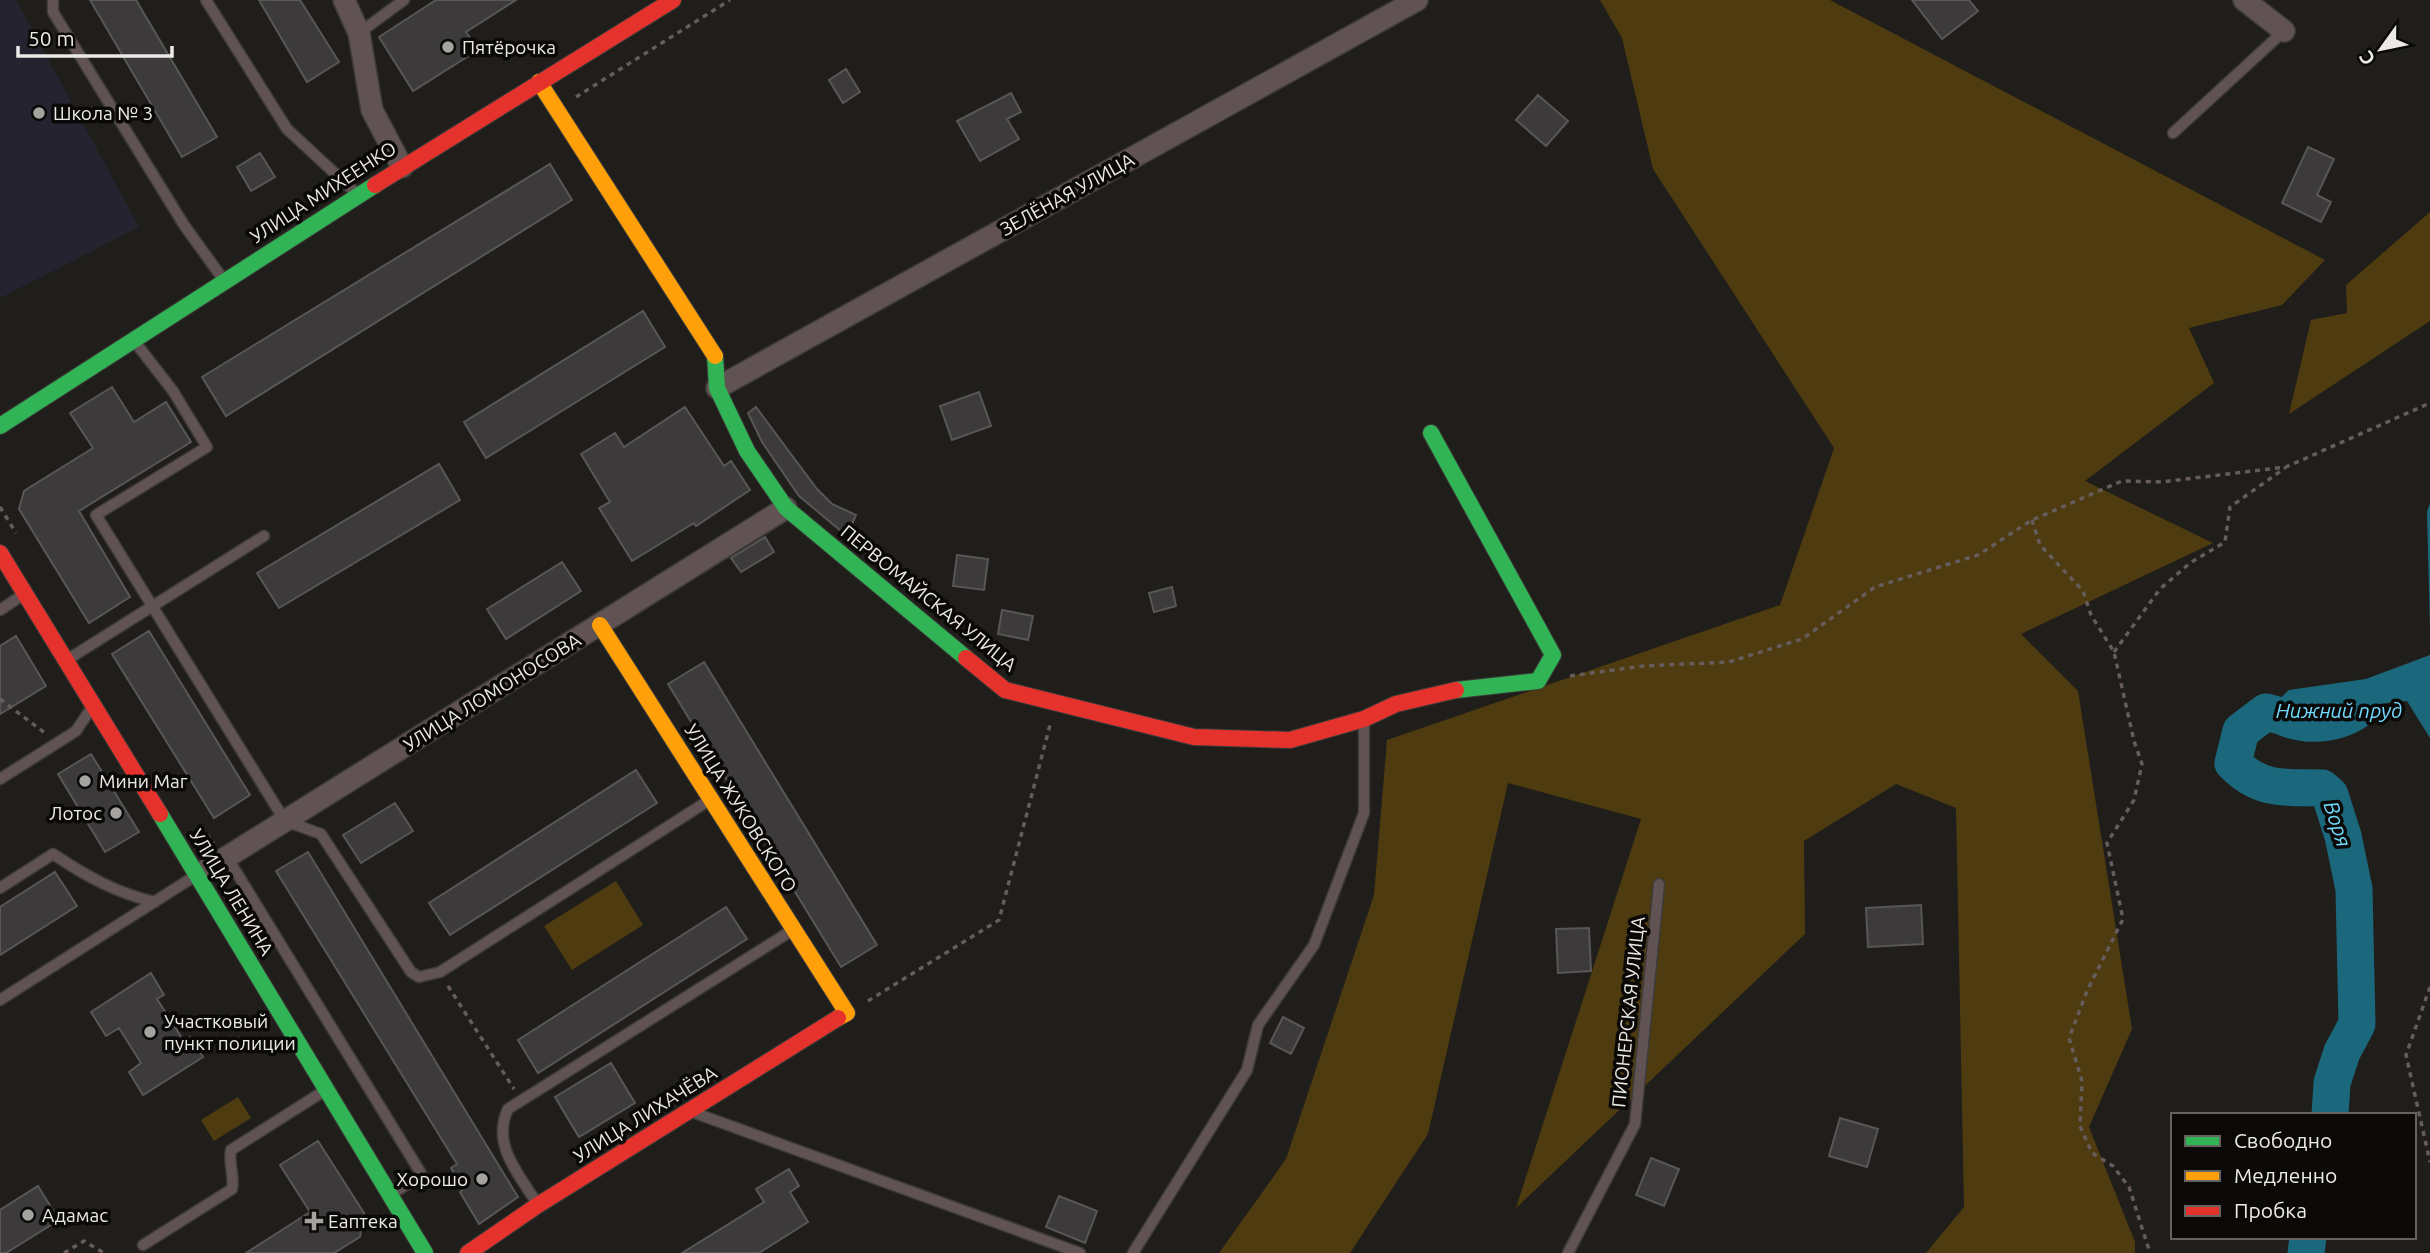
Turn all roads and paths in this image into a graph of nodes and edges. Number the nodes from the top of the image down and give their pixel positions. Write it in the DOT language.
graph roads {
  1 [pos="53,0"];
  2 [pos="206,0"];
  3 [pos="344,0"];
  4 [pos="404,0"];
  5 [pos="673,0"];
  6 [pos="730,0"];
  7 [pos="1417,0"];
  8 [pos="2244,0"];
  9 [pos="2284,31"];
  10 [pos="359,33"];
  11 [pos="539,82"];
  12 [pos="556,109"];
  13 [pos="2173,133"];
  14 [pos="402,167"];
  15 [pos="358,195"];
  16 [pos="225,281"];
  17 [pos="134,339"];
  18 [pos="718,388"];
  19 [pos="2430,403"];
  20 [pos="0,425"];
  21 [pos="1432,433"];
  22 [pos="2286,467"];
  23 [pos="786,508"];
  24 [pos="2032,520"];
  25 [pos="264,536"];
  26 [pos="0,554"];
  27 [pos="26,593"];
  28 [pos="151,607"];
  29 [pos="0,610"];
  30 [pos="600,625"];
  31 [pos="2114,652"];
  32 [pos="68,660"];
  33 [pos="1538,681"];
  34 [pos="0,699"];
  35 [pos="1056,702"];
  36 [pos="94,704"];
  37 [pos="1364,719"];
  38 [pos="58,742"];
  39 [pos="0,779"];
  40 [pos="711,799"];
  41 [pos="285,821"];
  42 [pos="227,857"];
  43 [pos="198,875"];
  44 [pos="1659,884"];
  45 [pos="0,888"];
  46 [pos="155,902"];
  47 [pos="794,930"];
  48 [pos="440,972"];
  49 [pos="2430,987"];
  50 [pos="0,1000"];
  51 [pos="847,1013"];
  52 [pos="326,1090"];
  53 [pos="520,1099"];
  54 [pos="689,1111"];
  55 [pos="2430,1162"];
  56 [pos="389,1196"];
  57 [pos="538,1205"];
  58 [pos="143,1245"];
  59 [pos="64,1253"];
  60 [pos="104,1253"];
  61 [pos="425,1253"];
  62 [pos="468,1253"];
  63 [pos="1080,1253"];
  64 [pos="1133,1253"];
  65 [pos="1569,1253"];
  66 [pos="2150,1253"];
  1 -- 16 [label="lane"];
  2 -- 15 [label="lane"];
  3 -- 10 [label="street"];
  4 -- 10 [label="lane"];
  5 -- 11 [label="street, УЛИЦА МИХЕЕНКО"];
  6 -- 12 [label="path"];
  7 -- 18 [label="street, ЗЕЛЁНАЯ УЛИЦА"];
  8 -- 9 [label="street"];
  9 -- 13 [label="lane"];
  10 -- 14 [label="street"];
  11 -- 12 [label="street, ПЕРВОМАЙСКАЯ УЛИЦА"];
  11 -- 14 [label="street, УЛИЦА МИХЕЕНКО"];
  12 -- 18 [label="street, ПЕРВОМАЙСКАЯ УЛИЦА"];
  14 -- 15 [label="street, УЛИЦА МИХЕЕНКО"];
  15 -- 16 [label="street, УЛИЦА МИХЕЕНКО"];
  16 -- 17 [label="street, УЛИЦА МИХЕЕНКО"];
  17 -- 20 [label="street, УЛИЦА МИХЕЕНКО"];
  17 -- 28 [label="lane"];
  18 -- 23 [label="street, ПЕРВОМАЙСКАЯ УЛИЦА"];
  19 -- 22 [label="path"];
  21 -- 33 [label="street"];
  22 -- 24 [label="path"];
  22 -- 31 [label="path"];
  23 -- 30 [label="street, УЛИЦА ЛОМОНОСОВА"];
  23 -- 35 [label="street, ПЕРВОМАЙСКАЯ УЛИЦА"];
  24 -- 31 [label="path"];
  24 -- 33 [label="path"];
  25 -- 28 [label="lane"];
  26 -- 27 [label="street, УЛИЦА ЛЕНИНА"];
  27 -- 29 [label="lane"];
  27 -- 32 [label="street, УЛИЦА ЛЕНИНА"];
  28 -- 32 [label="lane"];
  28 -- 41 [label="lane"];
  30 -- 40 [label="street, УЛИЦА ЖУКОВСКОГО"];
  30 -- 41 [label="street, УЛИЦА ЛОМОНОСОВА"];
  31 -- 66 [label="path"];
  32 -- 36 [label="street, УЛИЦА ЛЕНИНА"];
  33 -- 37 [label="street, ПЕРВОМАЙСКАЯ УЛИЦА"];
  34 -- 38 [label="path"];
  35 -- 37 [label="street, ПЕРВОМАЙСКАЯ УЛИЦА"];
  35 -- 51 [label="path"];
  36 -- 38 [label="lane"];
  36 -- 43 [label="street, УЛИЦА ЛЕНИНА"];
  37 -- 64 [label="lane"];
  38 -- 39 [label="lane"];
  40 -- 47 [label="street, УЛИЦА ЖУКОВСКОГО"];
  40 -- 48 [label="lane"];
  41 -- 42 [label="street, УЛИЦА ЛОМОНОСОВА"];
  41 -- 48 [label="lane"];
  42 -- 43 [label="street, УЛИЦА ЛОМОНОСОВА"];
  42 -- 56 [label="lane"];
  43 -- 46 [label="lane"];
  43 -- 52 [label="street, УЛИЦА ЛЕНИНА"];
  44 -- 65 [label="lane, ПИОНЕРСКАЯ УЛИЦА"];
  45 -- 46 [label="lane"];
  46 -- 50 [label="lane"];
  47 -- 51 [label="street, УЛИЦА ЖУКОВСКОГО"];
  47 -- 53 [label="lane"];
  48 -- 53 [label="path"];
  49 -- 55 [label="path"];
  51 -- 54 [label="street, УЛИЦА ЛИХАЧЁВА"];
  52 -- 56 [label="street, УЛИЦА ЛЕНИНА"];
  52 -- 58 [label="lane"];
  53 -- 57 [label="lane"];
  54 -- 57 [label="street, УЛИЦА ЛИХАЧЁВА"];
  54 -- 63 [label="lane"];
  56 -- 61 [label="street, УЛИЦА ЛЕНИНА"];
  57 -- 62 [label="street, УЛИЦА ЛИХАЧЁВА"];
  59 -- 60 [label="path"];
}
